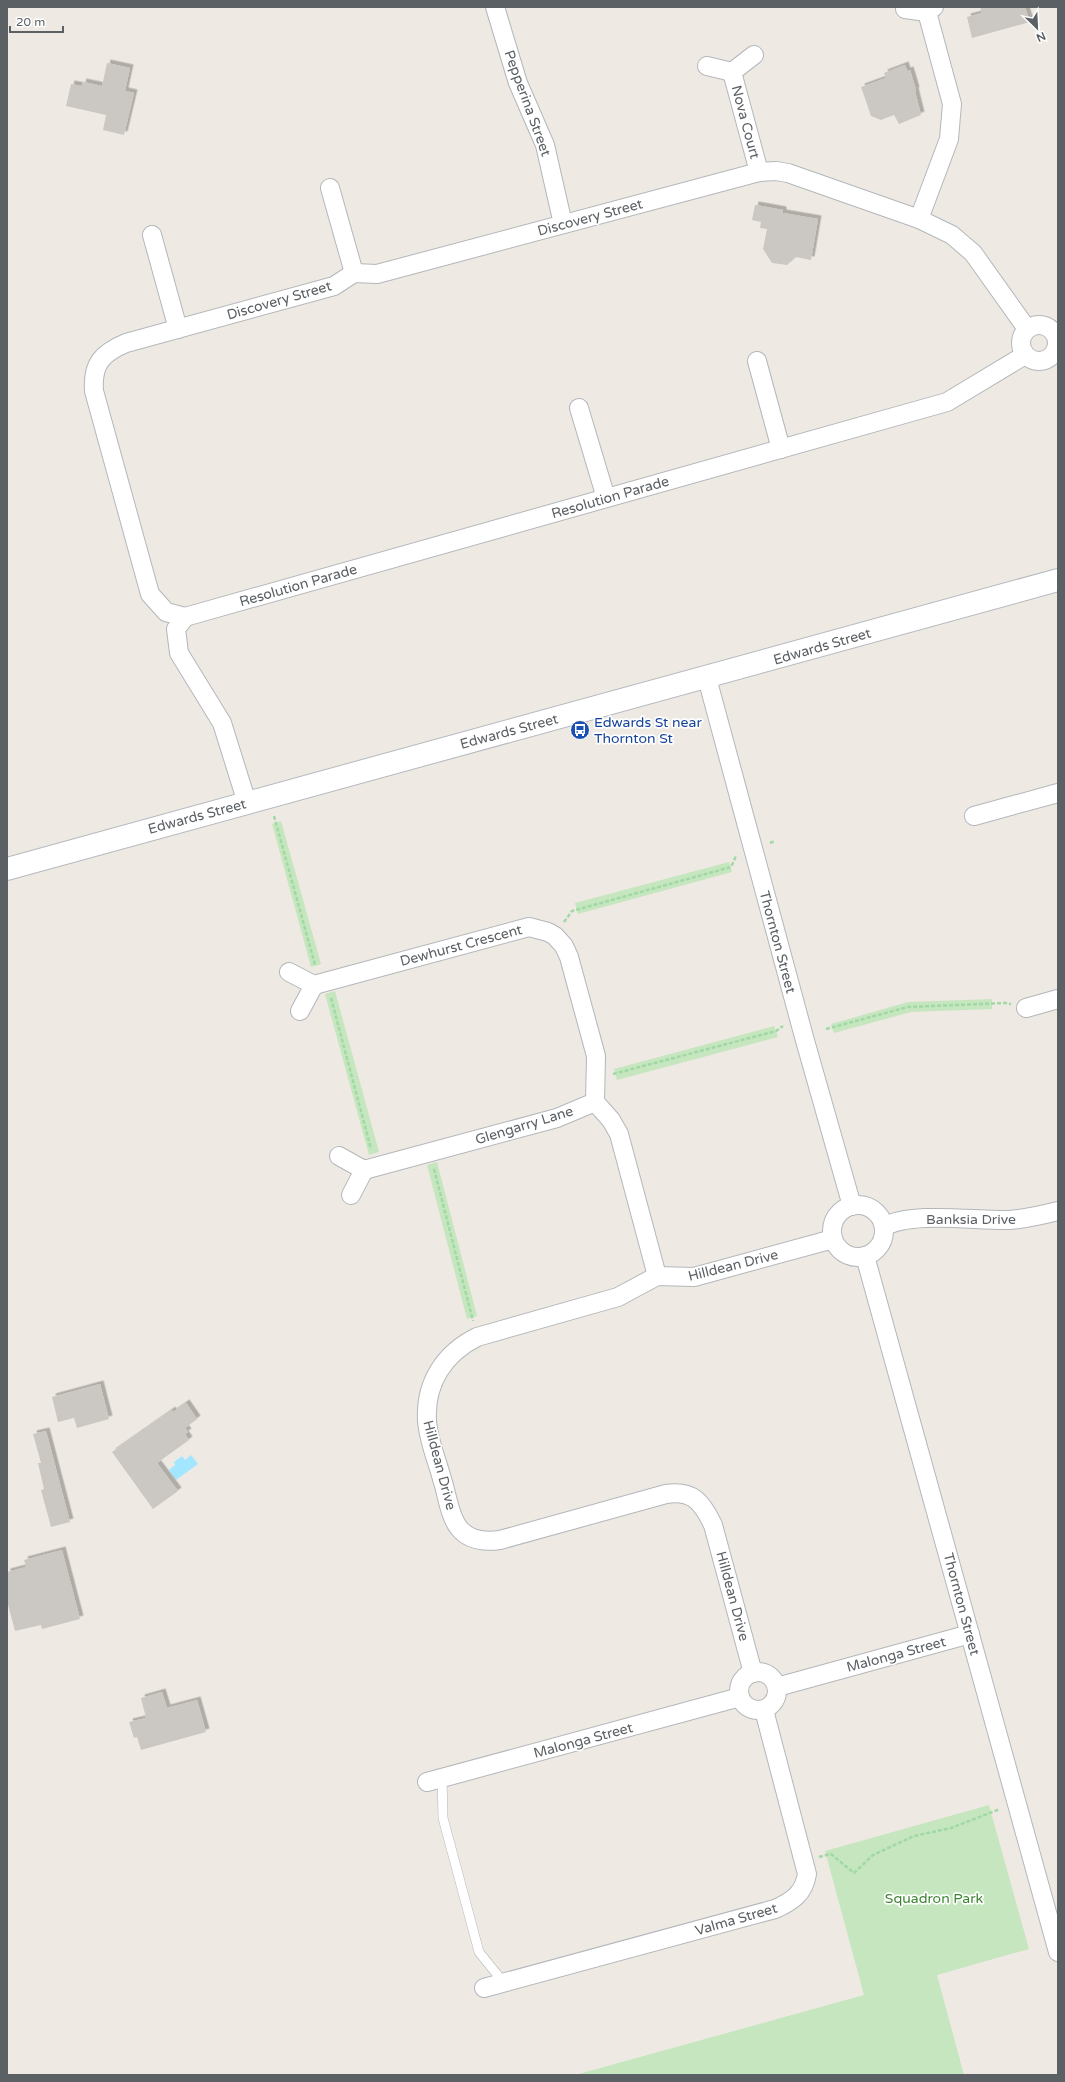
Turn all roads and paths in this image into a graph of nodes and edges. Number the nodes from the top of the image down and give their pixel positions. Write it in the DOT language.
graph roads {
  1 [pos="495,7"];
  2 [pos="905,9"];
  3 [pos="931,10"];
  4 [pos="754,55"];
  5 [pos="707,66"];
  6 [pos="732,72"];
  7 [pos="759,172"];
  8 [pos="330,188"];
  9 [pos="919,218"];
  10 [pos="563,224"];
  11 [pos="152,235"];
  12 [pos="354,273"];
  13 [pos="1055,327"];
  14 [pos="178,328"];
  15 [pos="1027,329"];
  16 [pos="1025,355"];
  17 [pos="757,361"];
  18 [pos="1054,365"];
  19 [pos="579,408"];
  20 [pos="781,449"];
  21 [pos="606,498"];
  22 [pos="1058,580"];
  23 [pos="184,617"];
  24 [pos="707,678"];
  25 [pos="1058,794"];
  26 [pos="247,802"];
  27 [pos="974,816"];
  28 [pos="775,841"];
  29 [pos="752,848"];
  30 [pos="7,869"];
  31 [pos="555,936"];
  32 [pos="289,972"];
  33 [pos="314,985"];
  34 [pos="1058,999"];
  35 [pos="1026,1008"];
  36 [pos="300,1011"];
  37 [pos="799,1019"];
  38 [pos="826,1029"];
  39 [pos="596,1074"];
  40 [pos="595,1102"];
  41 [pos="429,1153"];
  42 [pos="339,1156"];
  43 [pos="364,1170"];
  44 [pos="351,1195"];
  45 [pos="852,1206"];
  46 [pos="1058,1211"];
  47 [pos="884,1228"];
  48 [pos="833,1238"];
  49 [pos="865,1256"];
  50 [pos="657,1276"];
  51 [pos="477,1337"];
  52 [pos="970,1634"];
  53 [pos="753,1673"];
  54 [pos="777,1687"];
  55 [pos="740,1697"];
  56 [pos="764,1710"];
  57 [pos="435,1780"];
  58 [pos="1018,1805"];
  59 [pos="804,1861"];
  60 [pos="1058,1952"];
  61 [pos="504,1983"];
  62 [pos="484,1988"];
  1 -- 10 [label="street, Pepperina Street"];
  2 -- 3 [label="street"];
  3 -- 9 [label="street"];
  4 -- 6 [label="street, Nova Court"];
  5 -- 6 [label="street, Nova Court"];
  6 -- 7 [label="street, Nova Court"];
  7 -- 9 [label="street, Discovery Street"];
  7 -- 10 [label="street, Discovery Street"];
  8 -- 12 [label="street"];
  9 -- 15 [label="street, Discovery Street"];
  10 -- 12 [label="street, Discovery Street"];
  11 -- 14 [label="street"];
  12 -- 14 [label="street, Discovery Street"];
  13 -- 15 [label="street"];
  13 -- 18 [label="street"];
  14 -- 23 [label="street, Discovery Street"];
  15 -- 16 [label="street"];
  16 -- 18 [label="street"];
  16 -- 20 [label="street, Resolution Parade"];
  17 -- 20 [label="street"];
  19 -- 21 [label="street"];
  20 -- 21 [label="street, Resolution Parade"];
  21 -- 23 [label="street, Resolution Parade"];
  22 -- 24 [label="main road, Edwards Street"];
  23 -- 26 [label="street"];
  24 -- 26 [label="main road, Edwards Street"];
  24 -- 29 [label="street, Thornton Street"];
  25 -- 27 [label="street"];
  26 -- 30 [label="main road, Edwards Street"];
  28 -- 29 [label="path"];
  29 -- 31 [label="path"];
  29 -- 37 [label="street, Thornton Street"];
  31 -- 33 [label="street, Dewhurst Crescent"];
  31 -- 39 [label="street"];
  32 -- 33 [label="street"];
  33 -- 36 [label="street"];
  34 -- 35 [label="street"];
  35 -- 38 [label="path"];
  37 -- 39 [label="path"];
  37 -- 45 [label="street, Thornton Street"];
  39 -- 40 [label="street"];
  40 -- 41 [label="street, Glengarry Lane"];
  40 -- 50 [label="street"];
  41 -- 43 [label="street, Glengarry Lane"];
  41 -- 51 [label="path"];
  42 -- 43 [label="street"];
  43 -- 44 [label="street"];
  45 -- 47 [label="street"];
  45 -- 48 [label="street"];
  46 -- 47 [label="street, Banksia Drive"];
  47 -- 49 [label="street"];
  48 -- 49 [label="street"];
  48 -- 50 [label="street, Hilldean Drive"];
  49 -- 52 [label="street, Thornton Street"];
  50 -- 51 [label="street, Hilldean Drive"];
  51 -- 53 [label="street, Hilldean Drive"];
  52 -- 54 [label="street, Malonga Street"];
  52 -- 58 [label="street, Thornton Street"];
  53 -- 54 [label="street"];
  53 -- 55 [label="street"];
  54 -- 56 [label="street"];
  55 -- 56 [label="street"];
  55 -- 57 [label="street, Malonga Street"];
  56 -- 59 [label="street, Valma Street"];
  57 -- 61 [label="lane"];
  58 -- 59 [label="path"];
  58 -- 60 [label="street, Thornton Street"];
  59 -- 61 [label="street, Valma Street"];
  61 -- 62 [label="street, Valma Street"];
}
